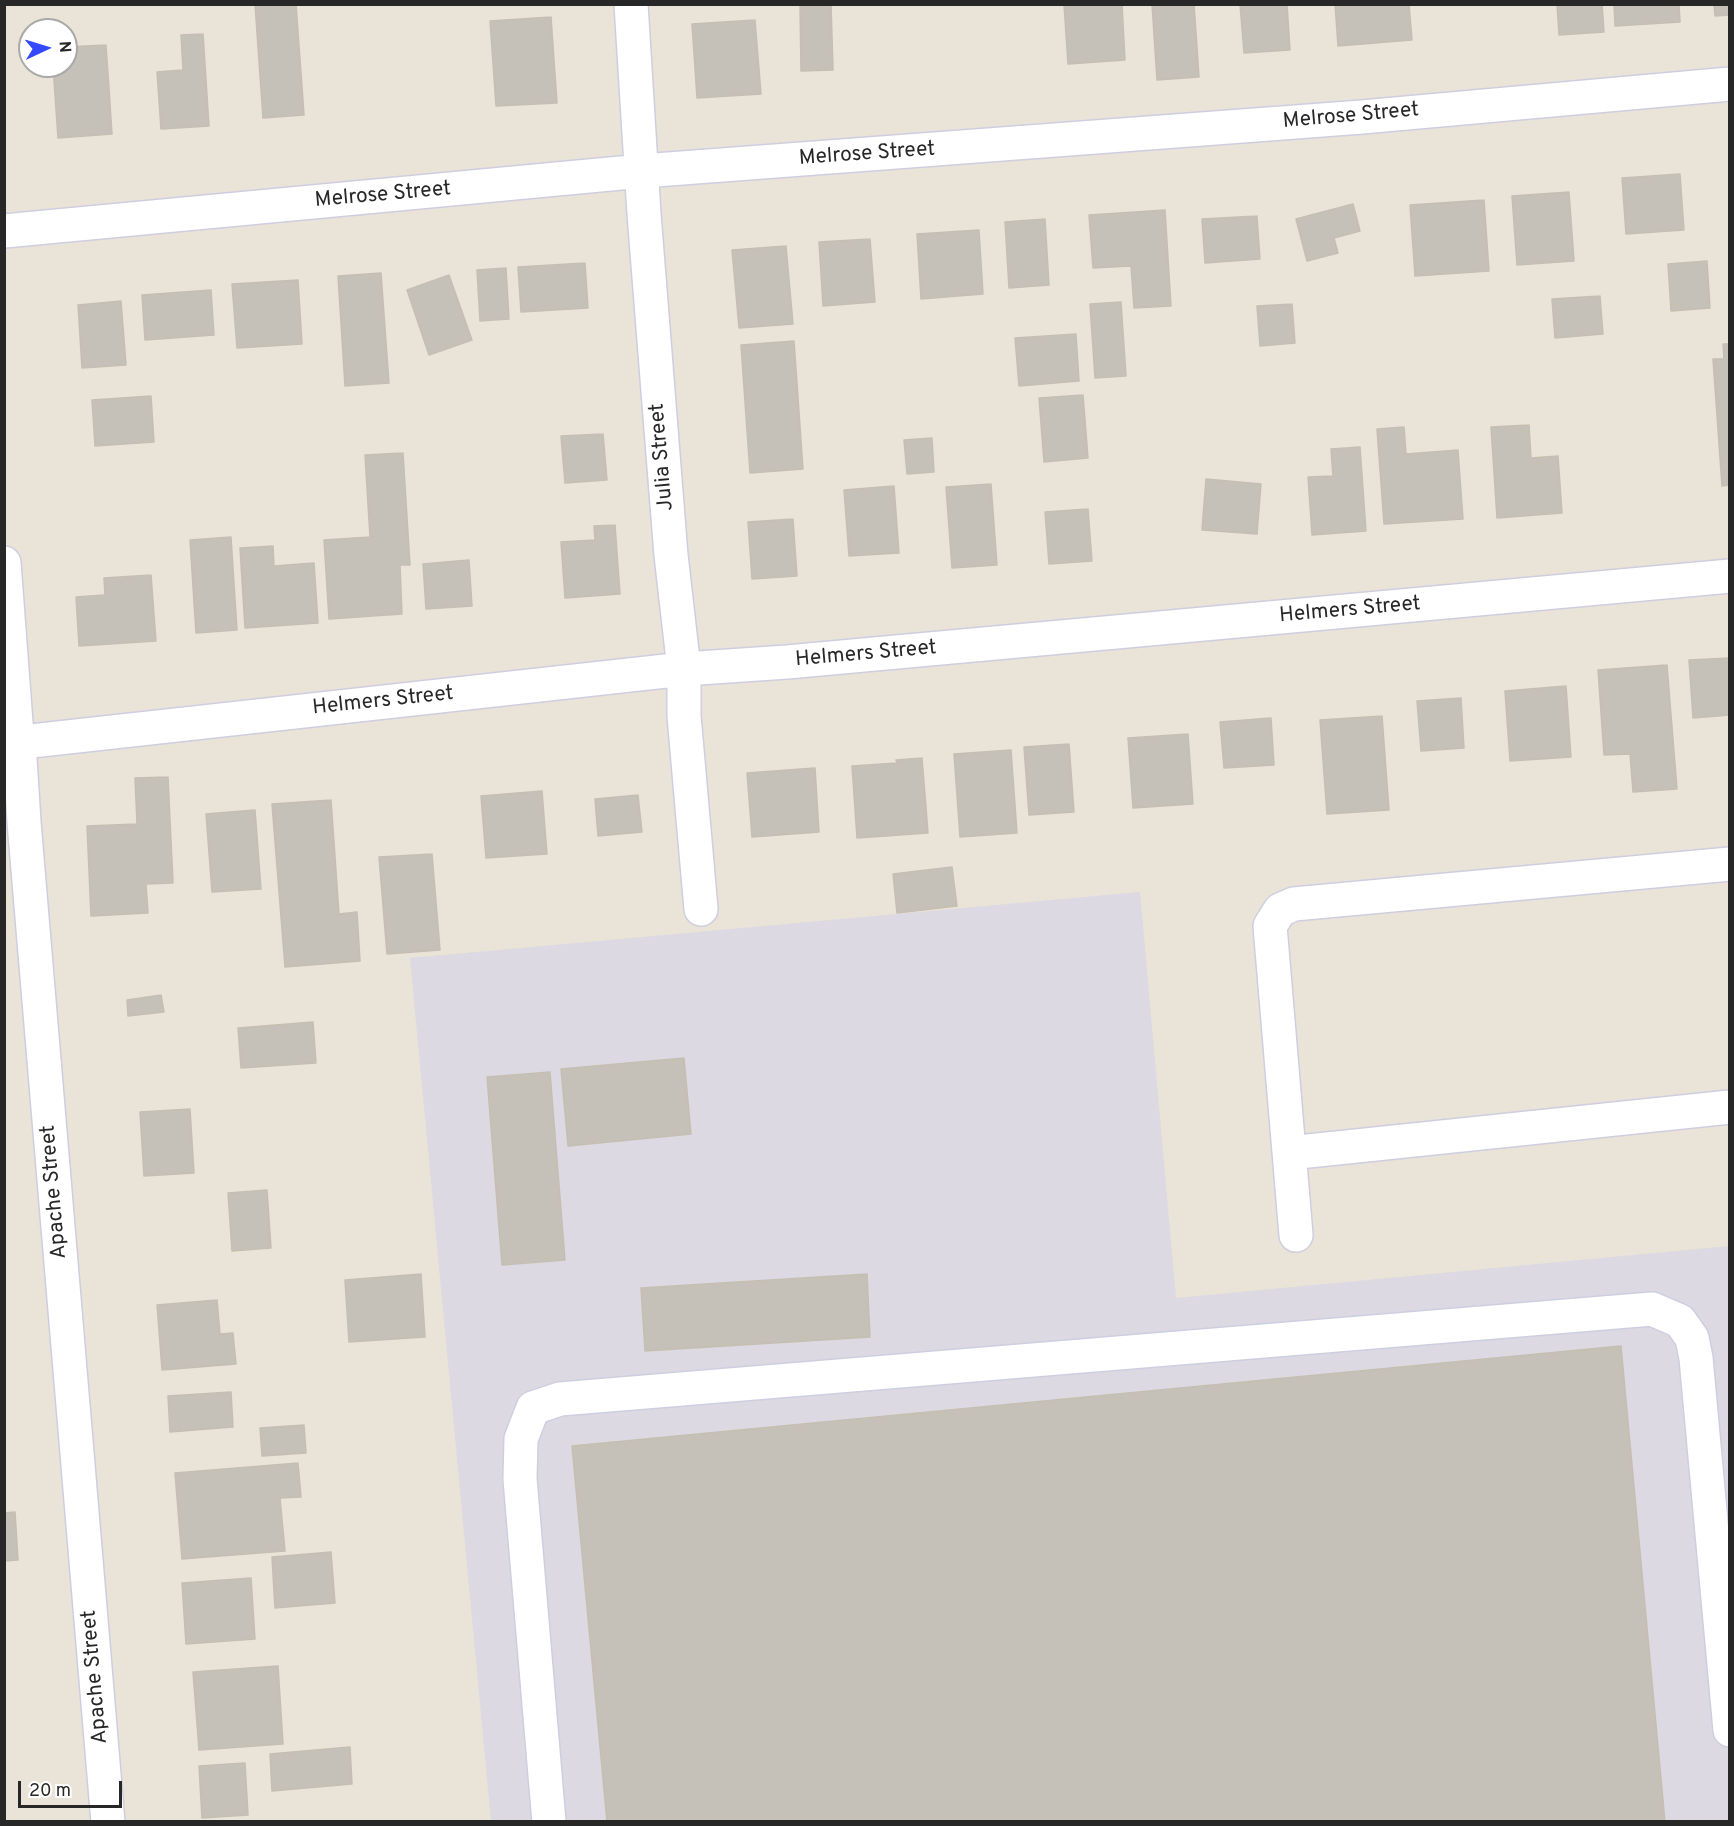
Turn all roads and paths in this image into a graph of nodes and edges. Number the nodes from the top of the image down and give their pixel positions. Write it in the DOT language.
graph roads {
  1 [pos="630,4"];
  2 [pos="1730,84"];
  3 [pos="642,171"];
  4 [pos="4,231"];
  5 [pos="4,563"];
  6 [pos="1730,576"];
  7 [pos="684,669"];
  8 [pos="12,744"];
  9 [pos="1730,864"];
  10 [pos="701,909"];
  11 [pos="1730,1107"];
  12 [pos="1289,1153"];
  13 [pos="1296,1235"];
  14 [pos="1730,1730"];
  15 [pos="108,1821"];
  16 [pos="549,1821"];
  1 -- 3 [label="street, Julia Street"];
  2 -- 3 [label="street, Melrose Street"];
  3 -- 4 [label="street, Melrose Street"];
  3 -- 7 [label="street, Julia Street"];
  5 -- 8 [label="street, Apache Street"];
  6 -- 7 [label="street, Helmers Street"];
  7 -- 8 [label="street, Helmers Street"];
  7 -- 10 [label="street, Julia Street"];
  8 -- 15 [label="street, Apache Street"];
  9 -- 12 [label="street"];
  11 -- 12 [label="street"];
  12 -- 13 [label="street"];
  14 -- 16 [label="street"];
}
